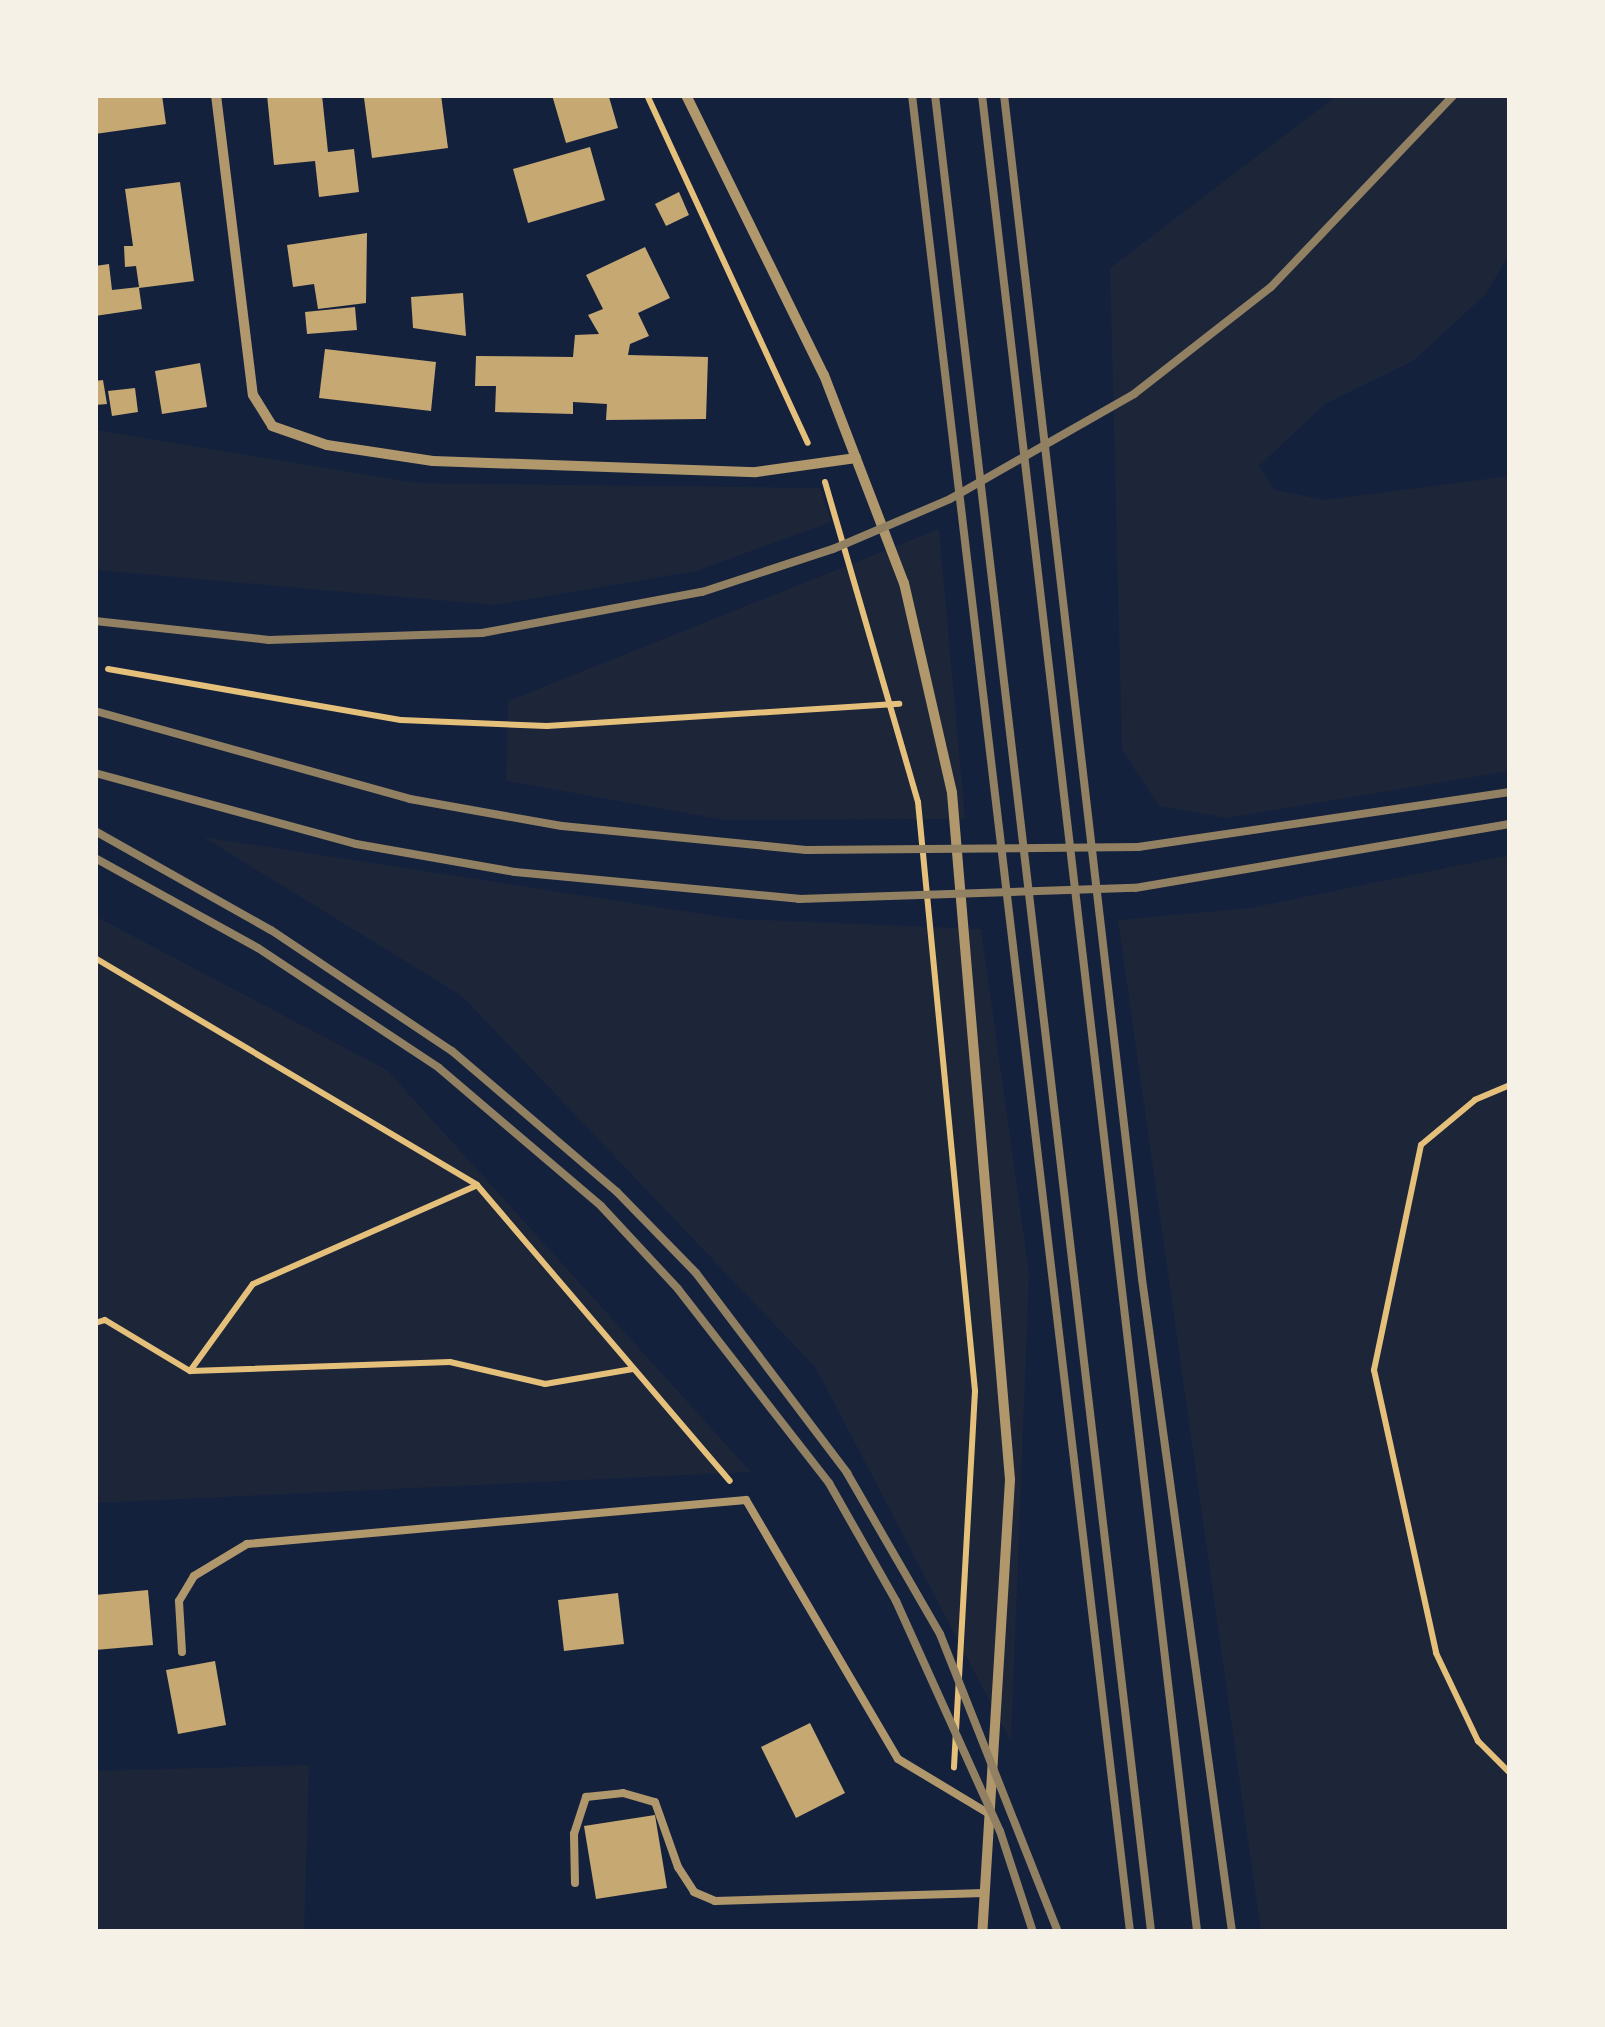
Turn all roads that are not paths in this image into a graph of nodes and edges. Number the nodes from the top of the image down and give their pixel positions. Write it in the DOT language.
graph roads {
  1 [pos="216,95"];
  2 [pos="686,95"];
  3 [pos="856,458"];
  4 [pos="182,1652"];
  5 [pos="988,1813"];
  6 [pos="575,1884"];
  7 [pos="985,1892"];
  8 [pos="982,1932"];
  1 -- 3 [label="street"];
  2 -- 3 [label="street"];
  3 -- 5 [label="street"];
  4 -- 5 [label="lane"];
  5 -- 7 [label="street"];
  6 -- 7 [label="lane"];
  7 -- 8 [label="street"];
}
